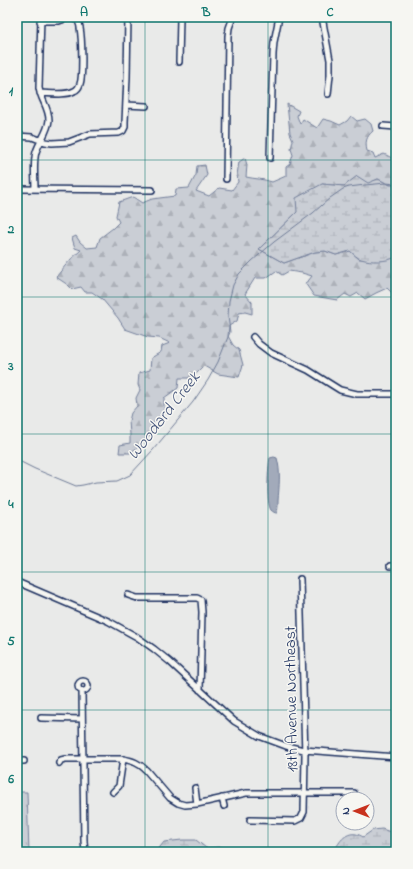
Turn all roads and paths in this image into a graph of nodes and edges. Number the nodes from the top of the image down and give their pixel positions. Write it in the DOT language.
graph roads {
  1 [pos="70,17"];
  2 [pos="76,17"];
  3 [pos="128,17"];
  4 [pos="180,17"];
  5 [pos="233,17"];
  6 [pos="279,17"];
  7 [pos="322,17"];
  8 [pos="40,19"];
  9 [pos="178,62"];
  10 [pos="40,93"];
  11 [pos="328,94"];
  12 [pos="126,105"];
  13 [pos="146,106"];
  14 [pos="383,126"];
  15 [pos="396,127"];
  16 [pos="17,136"];
  17 [pos="42,140"];
  18 [pos="270,158"];
  19 [pos="226,179"];
  20 [pos="17,189"];
  21 [pos="35,189"];
  22 [pos="152,190"];
  23 [pos="254,337"];
  24 [pos="396,394"];
  25 [pos="390,566"];
  26 [pos="396,566"];
  27 [pos="300,579"];
  28 [pos="17,582"];
  29 [pos="128,596"];
  30 [pos="200,690"];
  31 [pos="82,691"];
  32 [pos="41,718"];
  33 [pos="82,719"];
  34 [pos="304,750"];
  35 [pos="396,757"];
  36 [pos="83,759"];
  37 [pos="124,759"];
  38 [pos="17,761"];
  39 [pos="24,761"];
  40 [pos="59,763"];
  41 [pos="195,788"];
  42 [pos="113,792"];
  43 [pos="304,793"];
  44 [pos="335,793"];
  45 [pos="222,798"];
  46 [pos="197,804"];
  47 [pos="224,806"];
  48 [pos="250,820"];
  49 [pos="85,852"];
  1 -- 8 [label="street"];
  2 -- 10 [label="street"];
  3 -- 12 [label="street"];
  4 -- 9 [label="street"];
  5 -- 19 [label="street"];
  6 -- 18 [label="street"];
  7 -- 11 [label="street"];
  8 -- 10 [label="street"];
  10 -- 17 [label="street"];
  12 -- 13 [label="street"];
  12 -- 17 [label="street"];
  14 -- 15 [label="street"];
  16 -- 17 [label="street"];
  17 -- 21 [label="street"];
  20 -- 21 [label="street"];
  21 -- 22 [label="street"];
  23 -- 24 [label="street"];
  25 -- 26 [label="street"];
  27 -- 34 [label="street, 18th Avenue Northeast"];
  28 -- 30 [label="street"];
  29 -- 30 [label="street"];
  30 -- 34 [label="street"];
  31 -- 33 [label="street"];
  32 -- 33 [label="street"];
  33 -- 36 [label="street"];
  34 -- 35 [label="street"];
  34 -- 43 [label="street, 18th Avenue Northeast"];
  36 -- 37 [label="street"];
  36 -- 40 [label="street"];
  36 -- 49 [label="street"];
  37 -- 42 [label="street"];
  37 -- 46 [label="street"];
  38 -- 39 [label="street"];
  41 -- 46 [label="street"];
  43 -- 44 [label="street"];
  43 -- 45 [label="street"];
  43 -- 48 [label="street, 18th Avenue Northeast"];
  45 -- 46 [label="street"];
  45 -- 47 [label="street"];
}
